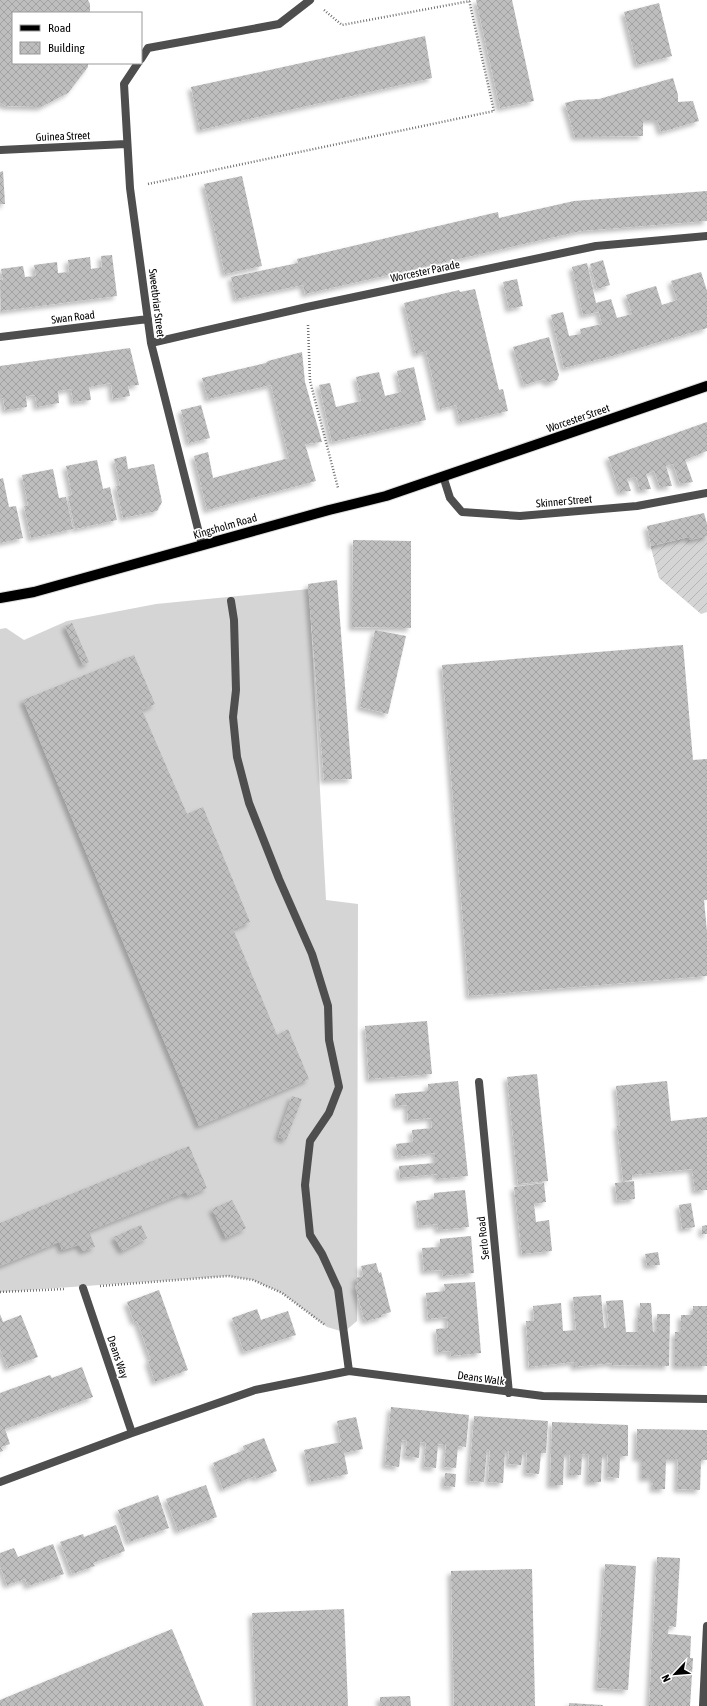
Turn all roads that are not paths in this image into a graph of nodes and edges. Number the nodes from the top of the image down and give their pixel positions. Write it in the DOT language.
graph roads {
  1 [pos="310,0"];
  2 [pos="142,57"];
  3 [pos="137,64"];
  4 [pos="126,144"];
  5 [pos="0,150"];
  6 [pos="707,236"];
  7 [pos="148,319"];
  8 [pos="0,337"];
  9 [pos="151,343"];
  10 [pos="707,386"];
  11 [pos="456,472"];
  12 [pos="443,476"];
  13 [pos="707,493"];
  14 [pos="202,545"];
  15 [pos="0,598"];
  16 [pos="231,601"];
  17 [pos="479,1082"];
  18 [pos="83,1288"];
  19 [pos="349,1371"];
  20 [pos="509,1393"];
  21 [pos="707,1399"];
  22 [pos="132,1433"];
  23 [pos="0,1482"];
  24 [pos="707,1626"];
  25 [pos="703,1706"];
  1 -- 2 [label="street"];
  3 -- 4 [label="street, Sweetbriar Street"];
  4 -- 5 [label="street, Guinea Street"];
  4 -- 7 [label="street, Sweetbriar Street"];
  6 -- 9 [label="street, Worcester Parade"];
  7 -- 8 [label="street, Swan Road"];
  7 -- 9 [label="street, Sweetbriar Street"];
  9 -- 14 [label="street, Sweetbriar Street"];
  10 -- 11 [label="main road, Worcester Street"];
  11 -- 12 [label="main road, Kingsholm Road"];
  12 -- 13 [label="street, Skinner Street"];
  12 -- 14 [label="main road, Kingsholm Road"];
  14 -- 15 [label="main road, Kingsholm Road"];
  16 -- 19 [label="street"];
  17 -- 20 [label="street, Serlo Road"];
  18 -- 22 [label="street, Deans Way"];
  19 -- 20 [label="street, Deans Walk"];
  19 -- 22 [label="street, Deans Walk"];
  20 -- 21 [label="street, Deans Walk"];
  22 -- 23 [label="street"];
  24 -- 25 [label="street"];
}
